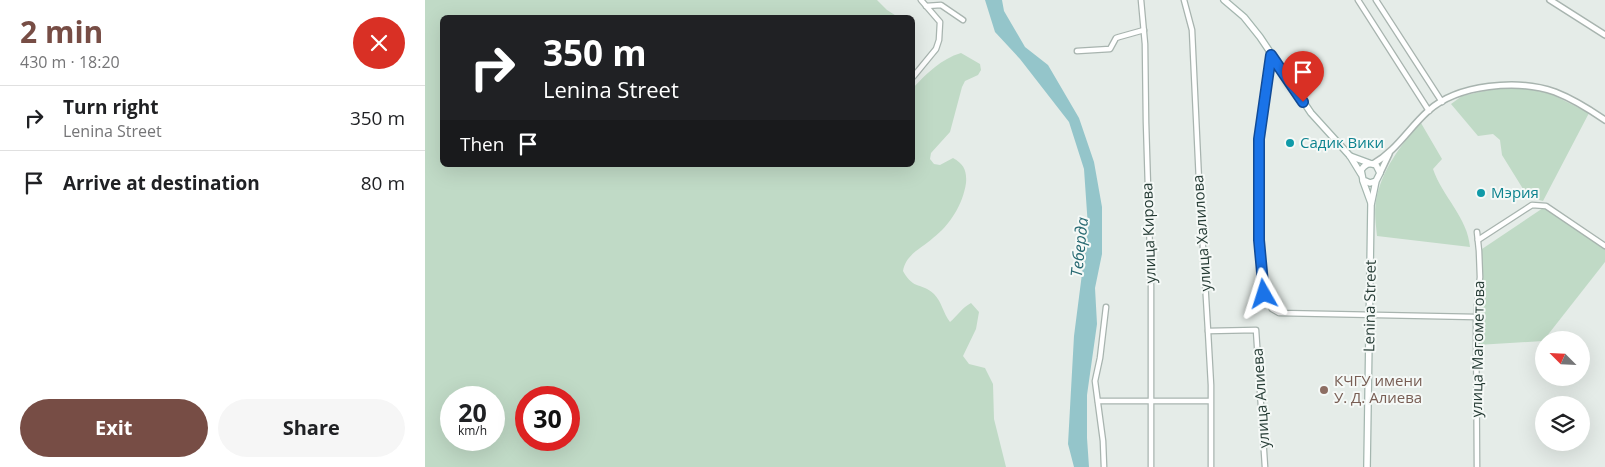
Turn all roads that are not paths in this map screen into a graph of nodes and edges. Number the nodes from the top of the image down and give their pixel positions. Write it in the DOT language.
graph roads {
  1 [pos="921,0"];
  2 [pos="1141,0"];
  3 [pos="1184,0"];
  4 [pos="1225,0"];
  5 [pos="1358,0"];
  6 [pos="1376,0"];
  7 [pos="1550,0"];
  8 [pos="926,6"];
  9 [pos="963,20"];
  10 [pos="1144,30"];
  11 [pos="1605,35"];
  12 [pos="1077,51"];
  13 [pos="1271,55"];
  14 [pos="915,74"];
  15 [pos="1442,102"];
  16 [pos="1429,110"];
  17 [pos="1605,120"];
  18 [pos="1391,151"];
  19 [pos="1350,156"];
  20 [pos="1371,164"];
  21 [pos="1380,173"];
  22 [pos="1362,177"];
  23 [pos="1376,181"];
  24 [pos="1371,205"];
  25 [pos="1477,232"];
  26 [pos="1478,240"];
  27 [pos="1605,246"];
  28 [pos="1106,307"];
  29 [pos="1370,314"];
  30 [pos="1476,317"];
  31 [pos="1208,331"];
  32 [pos="1098,401"];
  33 [pos="1152,401"];
  34 [pos="1210,401"];
  35 [pos="1104,467"];
  36 [pos="1151,467"];
  37 [pos="1211,467"];
  38 [pos="1265,467"];
  39 [pos="1367,467"];
  40 [pos="1477,467"];
  1 -- 8 [label="street"];
  2 -- 10 [label="street, улица Кирова"];
  3 -- 31 [label="street, улица Халилова"];
  4 -- 13 [label="main road, Lenina Street"];
  5 -- 16 [label="street"];
  6 -- 15 [label="street"];
  7 -- 11 [label="street"];
  8 -- 9 [label="street"];
  8 -- 14 [label="street"];
  10 -- 12 [label="street"];
  10 -- 33 [label="street, улица Кирова"];
  13 -- 19 [label="main road, Lenina Street"];
  13 -- 29 [label="street"];
  15 -- 16 [label="street"];
  15 -- 17 [label="street"];
  16 -- 18 [label="street"];
  18 -- 20 [label="street"];
  18 -- 21 [label="street"];
  19 -- 20 [label="main road, Lenina Street"];
  19 -- 22 [label="main road, Lenina Street"];
  20 -- 21 [label="main road"];
  20 -- 22 [label="main road"];
  21 -- 23 [label="main road"];
  22 -- 23 [label="main road"];
  22 -- 24 [label="main road, Lenina Street"];
  23 -- 24 [label="main road, Lenina Street"];
  24 -- 29 [label="main road, Lenina Street"];
  25 -- 26 [label="street, улица Магометова"];
  26 -- 27 [label="street"];
  26 -- 30 [label="street, улица Магометова"];
  28 -- 32 [label="street"];
  29 -- 30 [label="street"];
  29 -- 39 [label="main road, Lenina Street"];
  30 -- 40 [label="street, улица Магометова"];
  31 -- 34 [label="street, улица Халилова"];
  31 -- 38 [label="street, улица Алиева"];
  32 -- 33 [label="street"];
  32 -- 35 [label="street"];
  33 -- 34 [label="street"];
  33 -- 36 [label="street, улица Кирова"];
  34 -- 37 [label="street, улица Халилова"];
}
